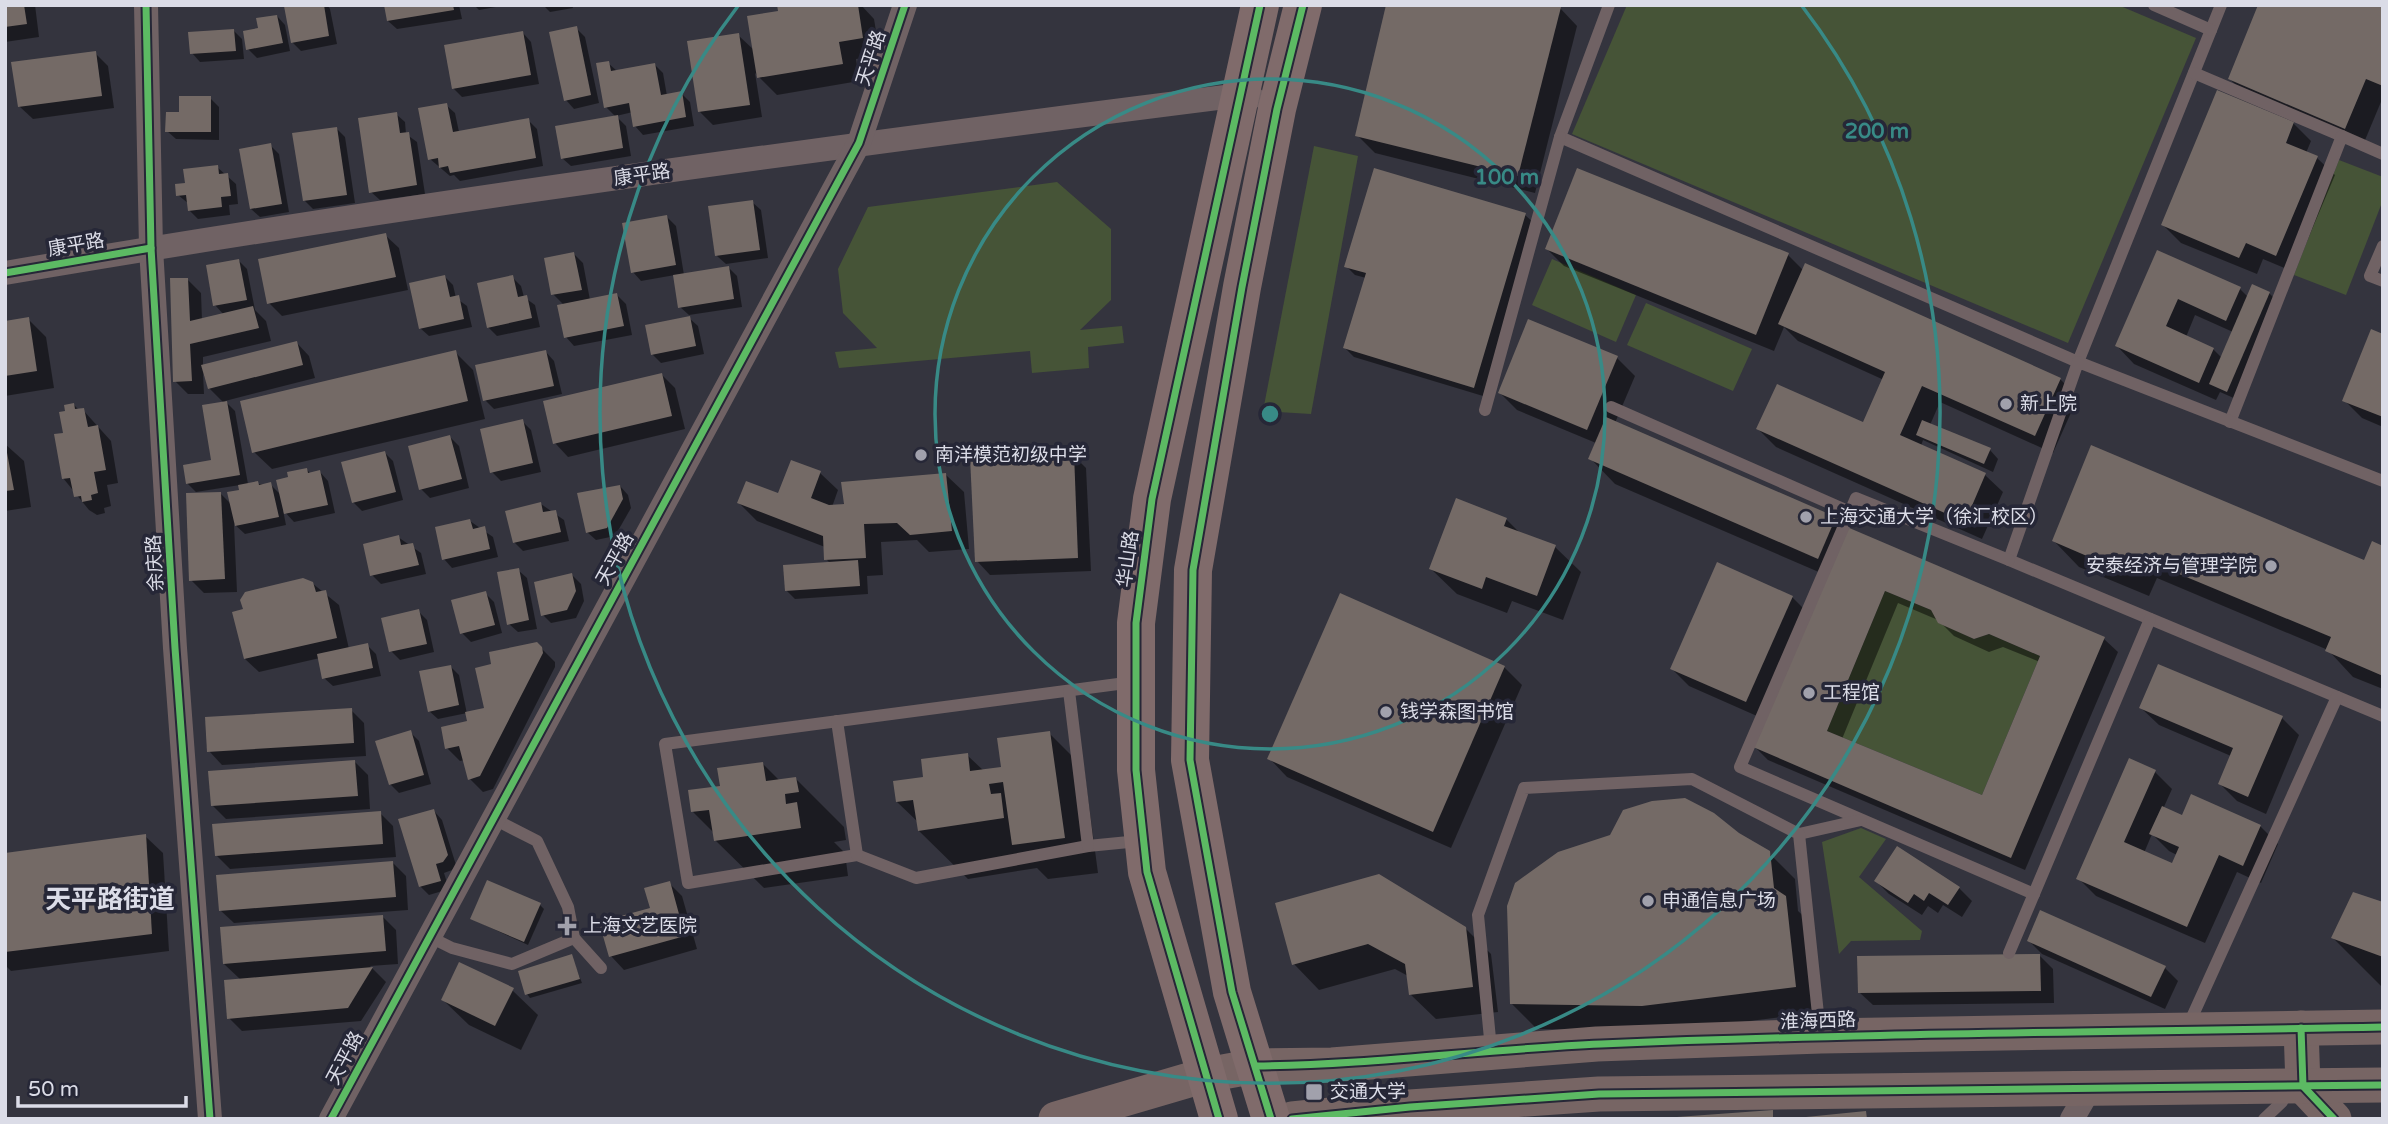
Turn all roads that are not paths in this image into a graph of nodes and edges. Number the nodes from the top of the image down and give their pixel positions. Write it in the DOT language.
graph roads {
  1 [pos="146,5"];
  2 [pos="905,5"];
  3 [pos="1260,5"];
  4 [pos="1303,5"];
  5 [pos="1609,5"];
  6 [pos="2154,5"];
  7 [pos="2221,5"];
  8 [pos="2211,30"];
  9 [pos="2194,73"];
  10 [pos="1241,95"];
  11 [pos="1279,101"];
  12 [pos="2342,136"];
  13 [pos="1560,137"];
  14 [pos="859,143"];
  15 [pos="2383,154"];
  16 [pos="2383,246"];
  17 [pos="151,248"];
  18 [pos="5,273"];
  19 [pos="2383,281"];
  20 [pos="2078,362"];
  21 [pos="1611,407"];
  22 [pos="1485,410"];
  23 [pos="2230,422"];
  24 [pos="2383,481"];
  25 [pos="1850,512"];
  26 [pos="2009,560"];
  27 [pos="2150,619"];
  28 [pos="1134,682"];
  29 [pos="1069,691"];
  30 [pos="2337,697"];
  31 [pos="2383,716"];
  32 [pos="836,721"];
  33 [pos="494,819"];
  34 [pos="1861,820"];
  35 [pos="1799,834"];
  36 [pos="1142,840"];
  37 [pos="1088,846"];
  38 [pos="857,855"];
  39 [pos="2034,894"];
  40 [pos="428,936"];
  41 [pos="574,938"];
  42 [pos="2009,953"];
  43 [pos="601,968"];
  44 [pos="2383,1027"];
  45 [pos="2301,1028"];
  46 [pos="2187,1030"];
  47 [pos="1821,1036"];
  48 [pos="1597,1044"];
  49 [pos="1491,1053"];
  50 [pos="1256,1066"];
  51 [pos="1206,1075"];
  52 [pos="2296,1086"];
  53 [pos="2383,1086"];
  54 [pos="2090,1088"];
  55 [pos="1600,1106"];
  56 [pos="210,1119"];
  57 [pos="331,1119"];
  58 [pos="1056,1119"];
  59 [pos="1219,1119"];
  60 [pos="1270,1119"];
  61 [pos="1292,1119"];
  62 [pos="2072,1119"];
  63 [pos="2264,1119"];
  64 [pos="2334,1119"];
  1 -- 17 [label="street, 余庆路"];
  2 -- 14 [label="street, 天平路"];
  3 -- 10 [label="main road, 华山路"];
  4 -- 11 [label="main road"];
  5 -- 13 [label="lane"];
  6 -- 8 [label="lane"];
  7 -- 8 [label="lane"];
  8 -- 9 [label="lane"];
  9 -- 12 [label="lane"];
  9 -- 20 [label="lane"];
  10 -- 11 [label="street, 康平路"];
  10 -- 14 [label="street, 康平路"];
  10 -- 28 [label="main road, 华山路"];
  11 -- 50 [label="main road"];
  12 -- 15 [label="lane"];
  12 -- 23 [label="lane"];
  13 -- 20 [label="lane"];
  13 -- 22 [label="lane"];
  14 -- 17 [label="street, 康平路"];
  14 -- 33 [label="street, 天平路"];
  16 -- 19 [label="lane"];
  17 -- 18 [label="street, 康平路"];
  17 -- 56 [label="street, 余庆路"];
  20 -- 23 [label="lane"];
  20 -- 26 [label="lane"];
  21 -- 25 [label="lane"];
  23 -- 24 [label="lane"];
  25 -- 26 [label="lane"];
  25 -- 34 [label="lane"];
  26 -- 27 [label="lane"];
  27 -- 30 [label="lane"];
  27 -- 39 [label="lane"];
  28 -- 29 [label="lane"];
  28 -- 36 [label="main road, 华山路"];
  29 -- 32 [label="lane"];
  29 -- 37 [label="lane"];
  30 -- 31 [label="lane"];
  30 -- 46 [label="lane"];
  32 -- 38 [label="lane"];
  32 -- 38 [label="lane"];
  33 -- 40 [label="street, 天平路"];
  33 -- 41 [label="lane"];
  34 -- 35 [label="lane"];
  34 -- 39 [label="lane"];
  35 -- 47 [label="lane"];
  35 -- 49 [label="lane"];
  36 -- 37 [label="lane"];
  36 -- 51 [label="main road, 华山路"];
  37 -- 38 [label="lane"];
  39 -- 42 [label="lane"];
  40 -- 41 [label="lane"];
  40 -- 57 [label="street, 天平路"];
  41 -- 43 [label="lane"];
  44 -- 45 [label="main road, 淮海西路"];
  45 -- 46 [label="main road, 淮海西路"];
  45 -- 52 [label="main road"];
  46 -- 47 [label="main road, 淮海西路"];
  47 -- 48 [label="main road, 淮海西路"];
  48 -- 49 [label="main road, 淮海西路"];
  48 -- 55 [label="main road"];
  49 -- 50 [label="main road, 淮海西路"];
  50 -- 51 [label="main road, 淮海西路"];
  50 -- 60 [label="main road"];
  51 -- 58 [label="main road, 淮海西路"];
  51 -- 59 [label="main road, 华山路"];
  52 -- 53 [label="main road"];
  52 -- 54 [label="main road"];
  52 -- 63 [label="lane"];
  52 -- 64 [label="main road"];
  54 -- 55 [label="main road"];
  54 -- 62 [label="street"];
  55 -- 61 [label="main road"];
}
